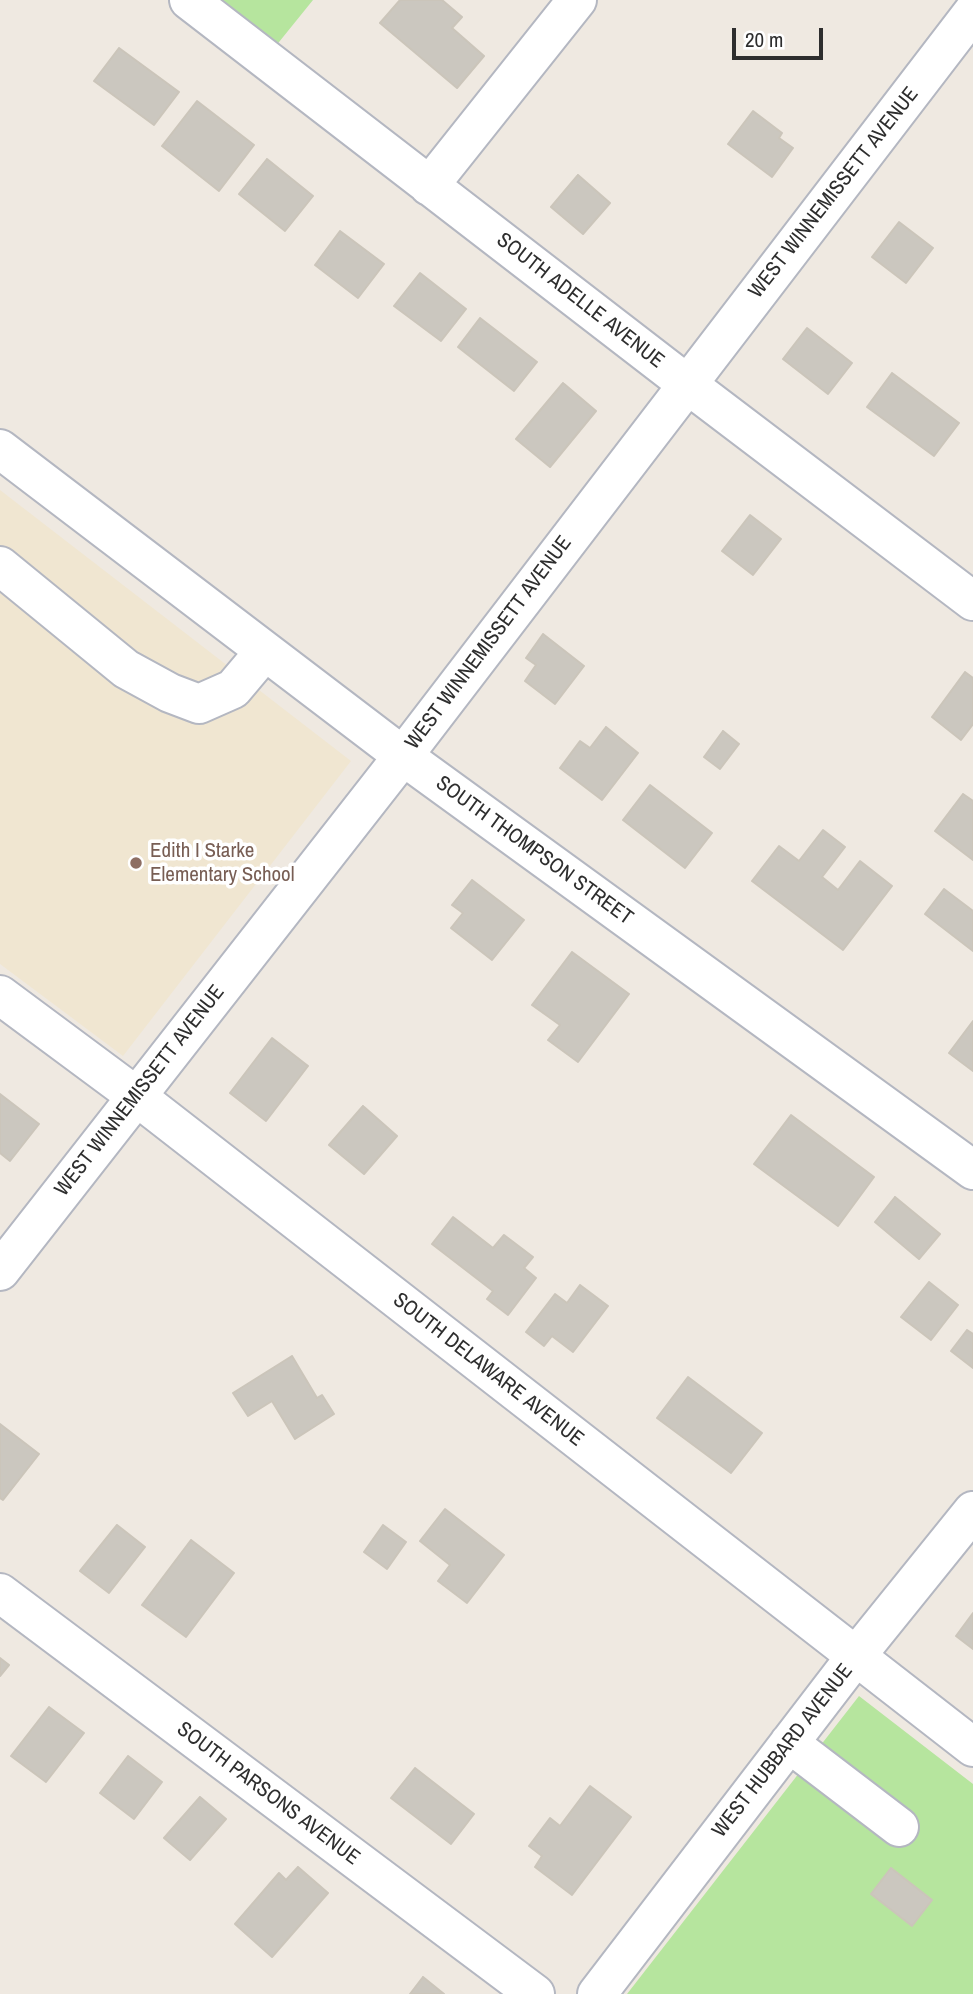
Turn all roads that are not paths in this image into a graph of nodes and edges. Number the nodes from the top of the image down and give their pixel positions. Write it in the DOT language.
graph roads {
  1 [pos="188,0"];
  2 [pos="577,0"];
  3 [pos="973,12"];
  4 [pos="429,186"];
  5 [pos="687,384"];
  6 [pos="0,449"];
  7 [pos="0,566"];
  8 [pos="973,601"];
  9 [pos="265,651"];
  10 [pos="403,756"];
  11 [pos="0,995"];
  12 [pos="136,1096"];
  13 [pos="973,1170"];
  14 [pos="0,1271"];
  15 [pos="973,1511"];
  16 [pos="0,1594"];
  17 [pos="856,1656"];
  18 [pos="789,1744"];
  19 [pos="973,1747"];
  20 [pos="899,1827"];
  21 [pos="536,1994"];
  22 [pos="597,1994"];
  1 -- 4 [label="street, SOUTH ADELLE AVENUE"];
  2 -- 4 [label="street"];
  3 -- 5 [label="street, WEST WINNEMISSETT AVENUE"];
  4 -- 5 [label="street, SOUTH ADELLE AVENUE"];
  5 -- 8 [label="street, SOUTH ADELLE AVENUE"];
  5 -- 10 [label="street, WEST WINNEMISSETT AVENUE"];
  6 -- 9 [label="street, SOUTH THOMPSON STREET"];
  7 -- 9 [label="street"];
  9 -- 10 [label="street, SOUTH THOMPSON STREET"];
  10 -- 12 [label="street, WEST WINNEMISSETT AVENUE"];
  10 -- 13 [label="street, SOUTH THOMPSON STREET"];
  11 -- 12 [label="street, SOUTH DELAWARE AVENUE"];
  12 -- 14 [label="street, WEST WINNEMISSETT AVENUE"];
  12 -- 17 [label="street, SOUTH DELAWARE AVENUE"];
  15 -- 17 [label="street, WEST HUBBARD AVENUE"];
  16 -- 21 [label="street, SOUTH PARSONS AVENUE"];
  17 -- 18 [label="street, WEST HUBBARD AVENUE"];
  17 -- 19 [label="street, SOUTH DELAWARE AVENUE"];
  18 -- 20 [label="street"];
  18 -- 22 [label="street, WEST HUBBARD AVENUE"];
}
